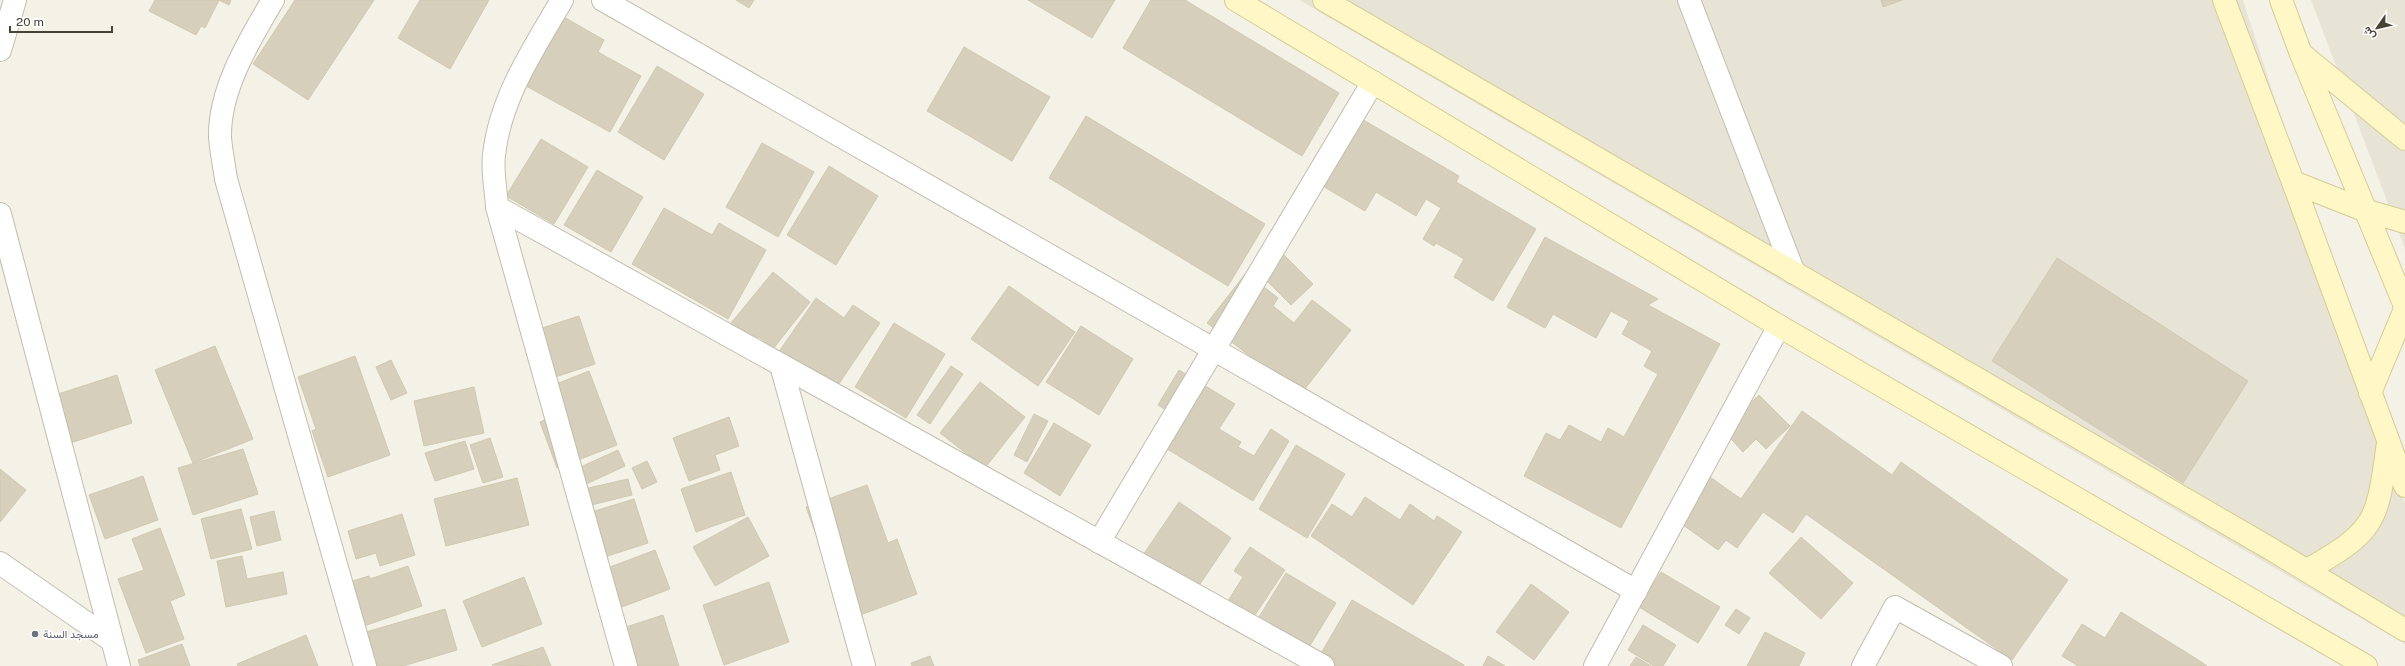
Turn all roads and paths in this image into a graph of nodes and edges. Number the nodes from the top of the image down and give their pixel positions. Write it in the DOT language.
graph roads {
  1 [pos="15,0"];
  2 [pos="273,0"];
  3 [pos="562,0"];
  4 [pos="603,0"];
  5 [pos="1236,0"];
  6 [pos="1324,0"];
  7 [pos="1689,0"];
  8 [pos="2224,0"];
  9 [pos="2281,0"];
  10 [pos="0,50"];
  11 [pos="2301,54"];
  12 [pos="1373,82"];
  13 [pos="2405,139"];
  14 [pos="2293,182"];
  15 [pos="497,207"];
  16 [pos="2364,210"];
  17 [pos="0,214"];
  18 [pos="2405,222"];
  19 [pos="4,245"];
  20 [pos="1794,273"];
  21 [pos="2405,308"];
  22 [pos="1779,326"];
  23 [pos="1215,349"];
  24 [pos="781,365"];
  25 [pos="2370,393"];
  26 [pos="2388,440"];
  27 [pos="2405,486"];
  28 [pos="1099,542"];
  29 [pos="0,563"];
  30 [pos="2307,570"];
  31 [pos="1636,591"];
  32 [pos="2405,630"];
  33 [pos="111,640"];
  34 [pos="119,666"];
  35 [pos="364,666"];
  36 [pos="626,666"];
  37 [pos="864,666"];
  38 [pos="1323,666"];
  39 [pos="1595,666"];
  40 [pos="1863,666"];
  41 [pos="2001,666"];
  42 [pos="2366,666"];
  1 -- 10 [label="street"];
  2 -- 35 [label="street"];
  3 -- 15 [label="street"];
  4 -- 23 [label="street"];
  5 -- 12 [label="main road"];
  6 -- 20 [label="main road"];
  7 -- 20 [label="street"];
  8 -- 14 [label="main road"];
  9 -- 11 [label="main road"];
  11 -- 13 [label="main road"];
  11 -- 16 [label="main road"];
  12 -- 22 [label="main road"];
  12 -- 23 [label="street"];
  14 -- 16 [label="main road"];
  14 -- 25 [label="main road"];
  15 -- 24 [label="street"];
  15 -- 36 [label="street"];
  16 -- 18 [label="main road"];
  16 -- 21 [label="main road"];
  17 -- 19 [label="street"];
  19 -- 33 [label="street"];
  20 -- 30 [label="main road"];
  21 -- 25 [label="main road"];
  22 -- 31 [label="street"];
  22 -- 42 [label="main road"];
  23 -- 28 [label="street"];
  23 -- 31 [label="street"];
  24 -- 28 [label="street"];
  24 -- 37 [label="street"];
  25 -- 26 [label="main road"];
  26 -- 27 [label="main road"];
  26 -- 30 [label="main road"];
  28 -- 38 [label="street"];
  29 -- 33 [label="street"];
  30 -- 32 [label="main road"];
  31 -- 39 [label="street"];
  33 -- 34 [label="street"];
  40 -- 41 [label="street"];
}
